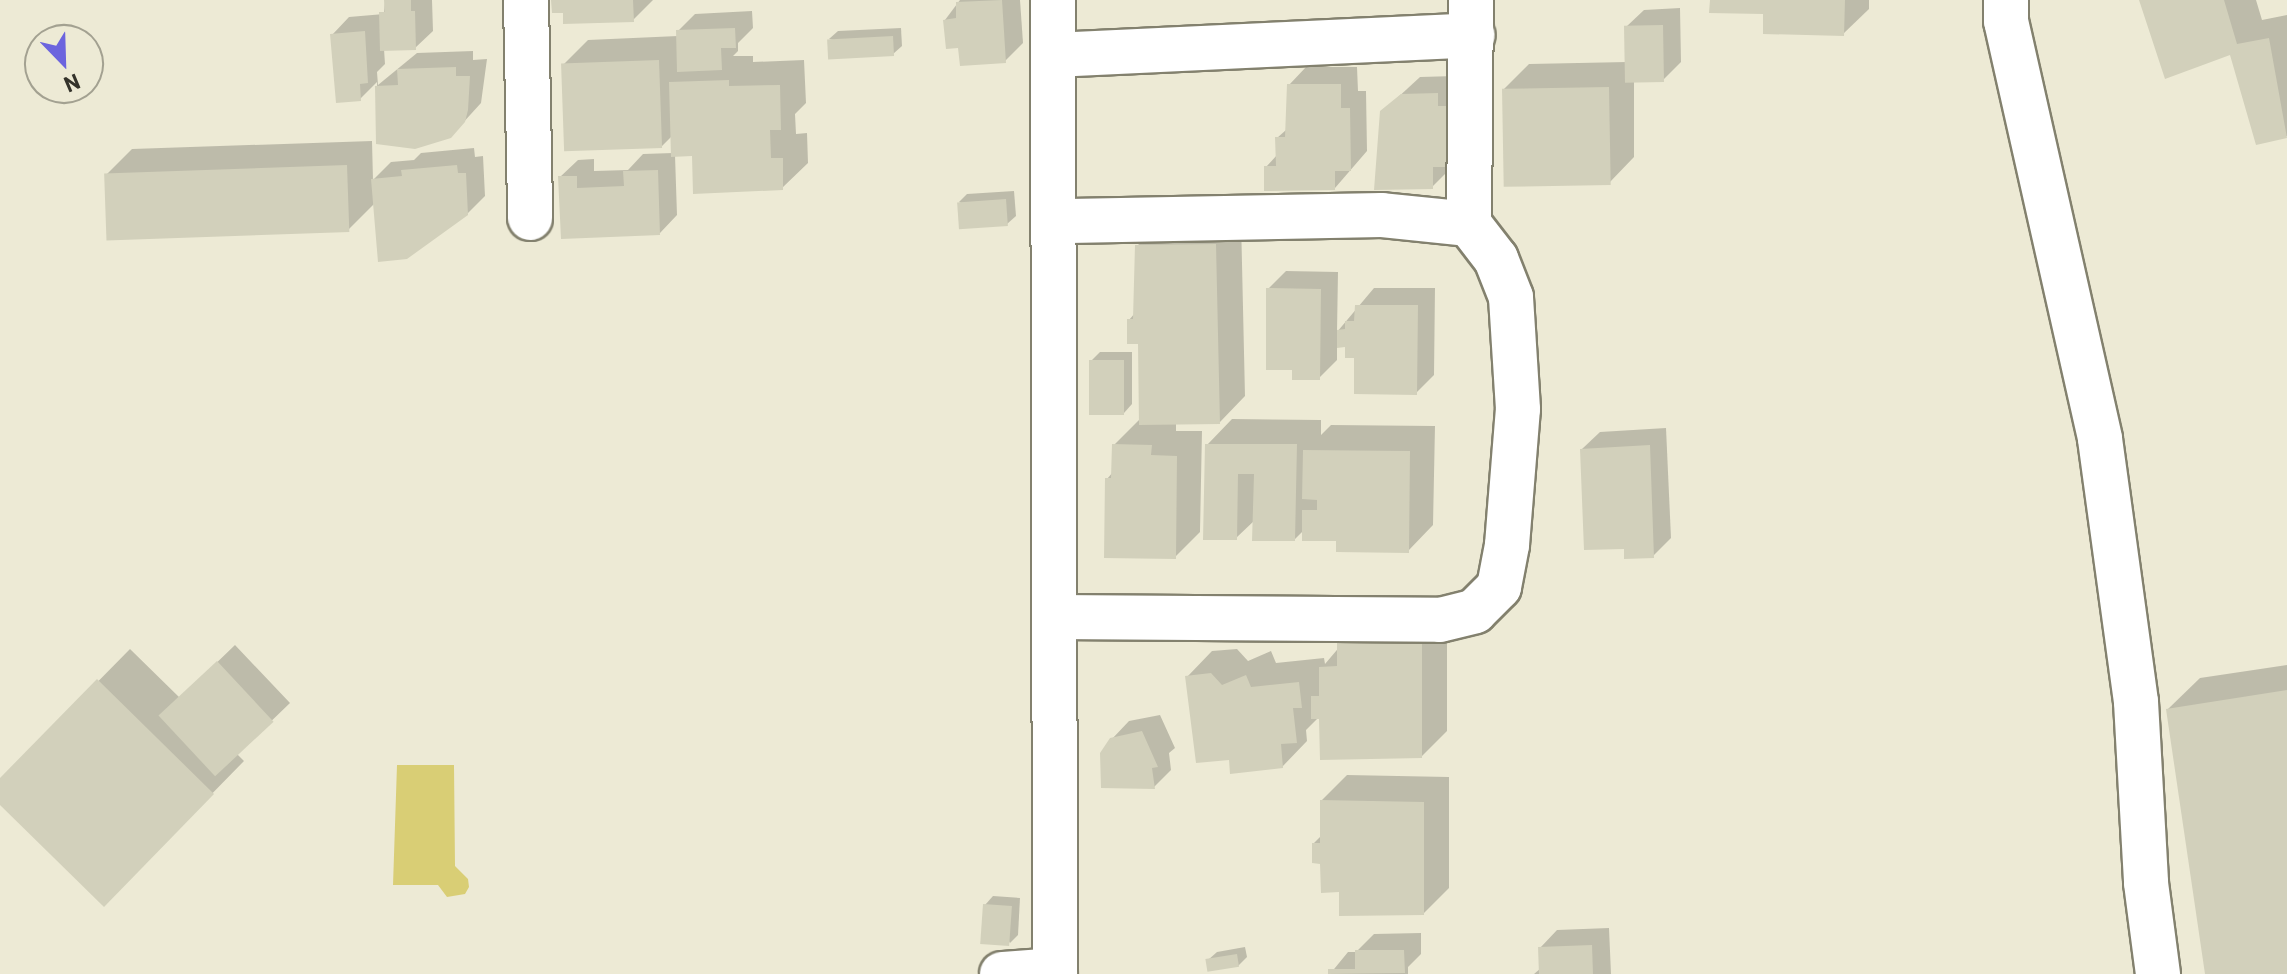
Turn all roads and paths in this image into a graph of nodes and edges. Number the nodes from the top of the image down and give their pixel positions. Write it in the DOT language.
graph roads {
  1 [pos="526,0"];
  2 [pos="1053,0"];
  3 [pos="2006,0"];
  4 [pos="1472,17"];
  5 [pos="1054,55"];
  6 [pos="530,218"];
  7 [pos="1056,221"];
  8 [pos="1469,224"];
  9 [pos="1056,617"];
  10 [pos="1055,972"];
  11 [pos="1002,974"];
  12 [pos="2158,974"];
  1 -- 6 [label="street"];
  2 -- 5 [label="street"];
  3 -- 12 [label="street"];
  4 -- 5 [label="street"];
  4 -- 8 [label="street"];
  5 -- 7 [label="street"];
  7 -- 8 [label="street"];
  7 -- 9 [label="street"];
  8 -- 9 [label="street"];
  9 -- 10 [label="street"];
  10 -- 11 [label="street"];
}
